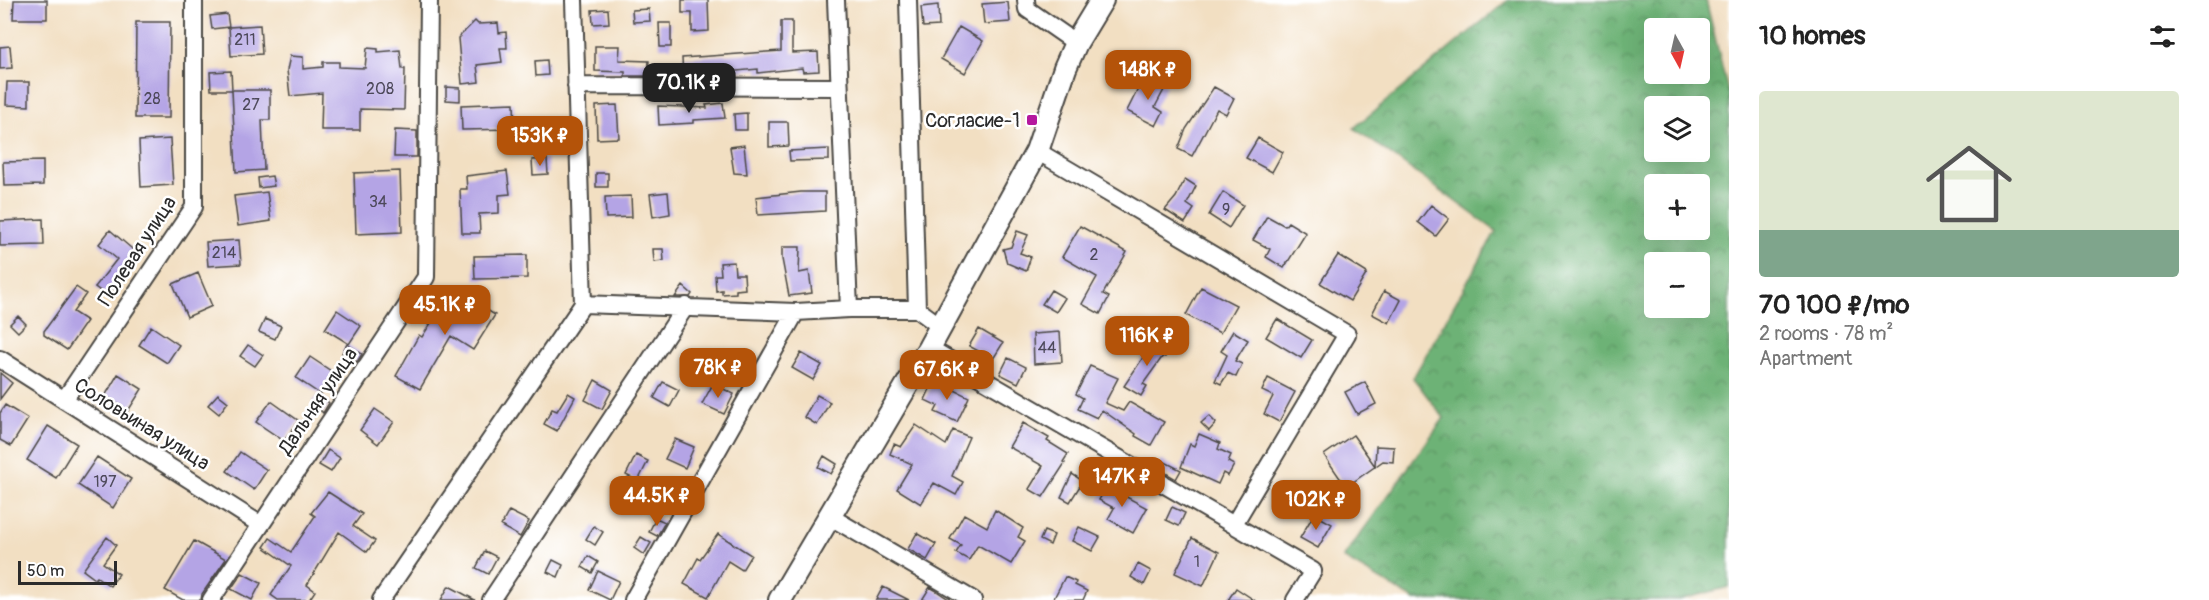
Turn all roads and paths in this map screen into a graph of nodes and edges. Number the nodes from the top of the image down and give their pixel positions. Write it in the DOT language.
graph roads {
  1 [pos="194,0"];
  2 [pos="429,0"];
  3 [pos="574,0"];
  4 [pos="836,0"];
  5 [pos="908,0"];
  6 [pos="1026,0"];
  7 [pos="1102,0"];
  8 [pos="1076,43"];
  9 [pos="576,86"];
  10 [pos="839,87"];
  11 [pos="1036,151"];
  12 [pos="583,304"];
  13 [pos="686,306"];
  14 [pos="849,309"];
  15 [pos="916,309"];
  16 [pos="796,312"];
  17 [pos="940,326"];
  18 [pos="929,348"];
  19 [pos="0,359"];
  20 [pos="64,400"];
  21 [pos="829,516"];
  22 [pos="1234,524"];
  23 [pos="261,525"];
  24 [pos="211,600"];
  25 [pos="381,600"];
  26 [pos="491,600"];
  27 [pos="633,600"];
  28 [pos="780,600"];
  29 [pos="973,600"];
  30 [pos="1295,600"];
  1 -- 20 [label="street, Полевая улица"];
  2 -- 23 [label="street, Дальняя улица"];
  3 -- 9 [label="street"];
  4 -- 10 [label="street"];
  5 -- 15 [label="street"];
  6 -- 8 [label="street"];
  7 -- 8 [label="street"];
  8 -- 11 [label="street"];
  9 -- 10 [label="street"];
  9 -- 12 [label="street"];
  10 -- 14 [label="street"];
  11 -- 17 [label="street"];
  11 -- 22 [label="street"];
  12 -- 13 [label="street"];
  12 -- 25 [label="street"];
  13 -- 16 [label="street"];
  13 -- 26 [label="street"];
  14 -- 15 [label="street"];
  14 -- 16 [label="street"];
  15 -- 17 [label="street"];
  16 -- 27 [label="street"];
  17 -- 18 [label="street"];
  18 -- 21 [label="street"];
  18 -- 22 [label="street"];
  19 -- 20 [label="street, Соловьиная улица"];
  20 -- 23 [label="street, Соловьиная улица"];
  21 -- 28 [label="street"];
  21 -- 29 [label="street"];
  22 -- 30 [label="street"];
  23 -- 24 [label="street, Дальняя улица"];
}
